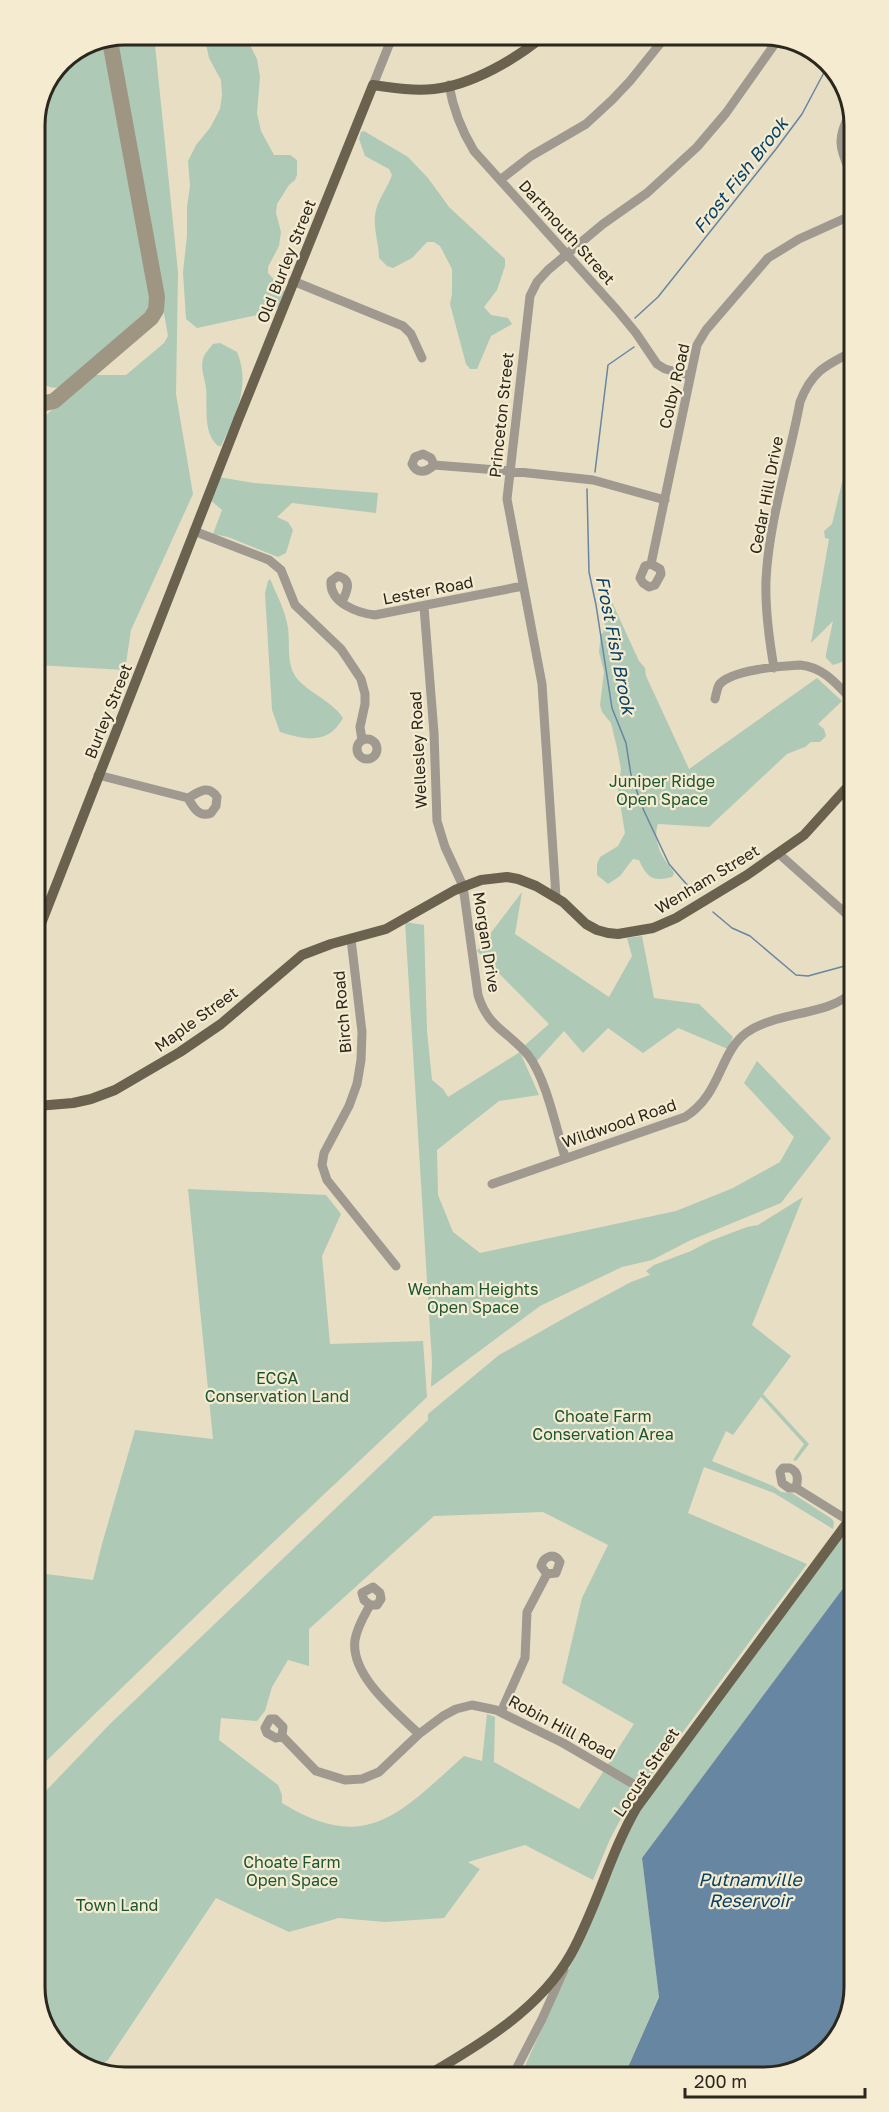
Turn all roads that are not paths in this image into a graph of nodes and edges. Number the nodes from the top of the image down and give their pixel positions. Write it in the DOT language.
graph roads {
  1 [pos="389,45"];
  2 [pos="531,45"];
  3 [pos="658,45"];
  4 [pos="773,46"];
  5 [pos="373,85"];
  6 [pos="449,85"];
  7 [pos="844,126"];
  8 [pos="844,160"];
  9 [pos="500,180"];
  10 [pos="844,219"];
  11 [pos="567,255"];
  12 [pos="293,282"];
  13 [pos="844,356"];
  14 [pos="422,358"];
  15 [pos="689,375"];
  16 [pos="434,465"];
  17 [pos="510,471"];
  18 [pos="207,500"];
  19 [pos="664,500"];
  20 [pos="194,531"];
  21 [pos="651,564"];
  22 [pos="523,586"];
  23 [pos="342,602"];
  24 [pos="424,607"];
  25 [pos="774,668"];
  26 [pos="844,692"];
  27 [pos="715,699"];
  28 [pos="362,740"];
  29 [pos="98,775"];
  30 [pos="844,791"];
  31 [pos="188,798"];
  32 [pos="778,853"];
  33 [pos="463,886"];
  34 [pos="556,897"];
  35 [pos="45,900"];
  36 [pos="844,912"];
  37 [pos="397,924"];
  38 [pos="351,939"];
  39 [pos="844,999"];
  40 [pos="45,1105"];
  41 [pos="566,1157"];
  42 [pos="492,1184"];
  43 [pos="396,1266"];
  44 [pos="796,1488"];
  45 [pos="844,1514"];
  46 [pos="844,1527"];
  47 [pos="547,1574"];
  48 [pos="370,1605"];
  49 [pos="501,1712"];
  50 [pos="419,1734"];
  51 [pos="282,1736"];
  52 [pos="647,1792"];
  53 [pos="571,1954"];
  54 [pos="442,2067"];
  55 [pos="517,2067"];
  1 -- 5 [label="street, Old Burley Street"];
  2 -- 6 [label="main road"];
  3 -- 9 [label="street"];
  4 -- 11 [label="street, Princeton Street"];
  5 -- 6 [label="main road"];
  5 -- 12 [label="main road, Old Burley Street"];
  6 -- 9 [label="street, Dartmouth Street"];
  7 -- 8 [label="street"];
  9 -- 11 [label="street, Dartmouth Street"];
  10 -- 15 [label="street, Colby Road"];
  11 -- 15 [label="street, Dartmouth Street"];
  11 -- 17 [label="street, Princeton Street"];
  12 -- 14 [label="street"];
  12 -- 18 [label="main road, Old Burley Street"];
  13 -- 25 [label="street, Cedar Hill Drive"];
  15 -- 19 [label="street, Colby Road"];
  16 -- 17 [label="street"];
  17 -- 19 [label="street"];
  17 -- 22 [label="street, Princeton Street"];
  18 -- 20 [label="main road, Burley Street"];
  19 -- 21 [label="street, Colby Road"];
  20 -- 28 [label="street"];
  20 -- 29 [label="main road, Burley Street"];
  22 -- 24 [label="street, Lester Road"];
  22 -- 34 [label="street, Princeton Street"];
  23 -- 24 [label="street, Lester Road"];
  24 -- 33 [label="street, Wellesley Road"];
  25 -- 26 [label="street"];
  25 -- 27 [label="street"];
  29 -- 31 [label="street"];
  29 -- 35 [label="main road, Burley Street"];
  30 -- 32 [label="main road, Wenham Street"];
  32 -- 34 [label="main road, Wenham Street"];
  32 -- 36 [label="street"];
  33 -- 34 [label="main road, Wenham Street"];
  33 -- 37 [label="main road, Wenham Street"];
  33 -- 41 [label="street, Morgan Drive"];
  37 -- 38 [label="main road, Maple Street"];
  38 -- 40 [label="main road, Maple Street"];
  38 -- 43 [label="street, Birch Road"];
  39 -- 41 [label="street, Wildwood Road"];
  41 -- 42 [label="street, Wildwood Road"];
  44 -- 45 [label="street"];
  46 -- 52 [label="main road, Locust Street"];
  47 -- 49 [label="street"];
  48 -- 50 [label="street"];
  49 -- 50 [label="street, Robin Hill Road"];
  49 -- 52 [label="street, Robin Hill Road"];
  50 -- 51 [label="street, Robin Hill Road"];
  52 -- 53 [label="main road, Locust Street"];
  53 -- 54 [label="main road"];
  53 -- 55 [label="street, Locust Street"];
}
